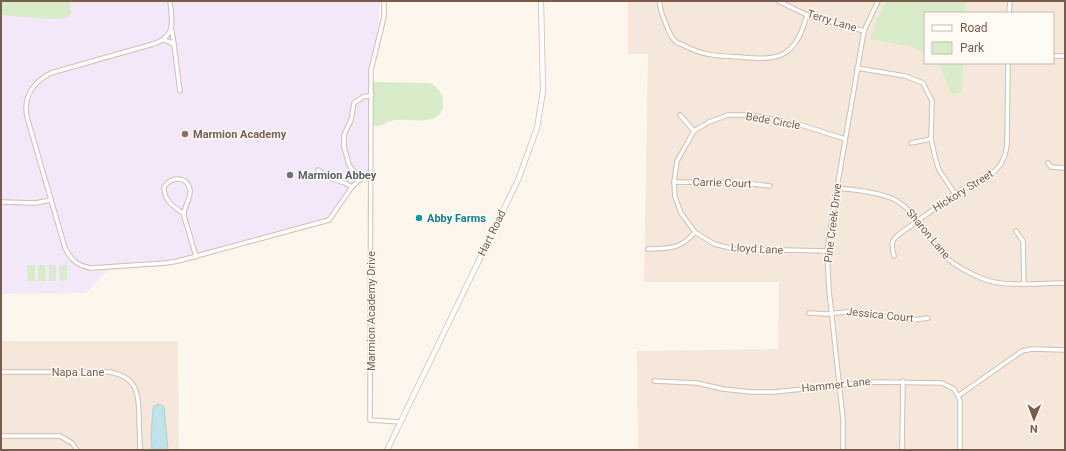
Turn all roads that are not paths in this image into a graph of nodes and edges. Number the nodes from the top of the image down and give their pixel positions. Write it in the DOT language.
graph roads {
  1 [pos="170,1"];
  2 [pos="384,1"];
  3 [pos="541,1"];
  4 [pos="660,1"];
  5 [pos="778,1"];
  6 [pos="878,1"];
  7 [pos="1010,1"];
  8 [pos="1009,12"];
  9 [pos="807,15"];
  10 [pos="172,30"];
  11 [pos="864,31"];
  12 [pos="164,40"];
  13 [pos="174,45"];
  14 [pos="1054,56"];
  15 [pos="1065,56"];
  16 [pos="1008,64"];
  17 [pos="857,68"];
  18 [pos="180,91"];
  19 [pos="372,96"];
  20 [pos="680,115"];
  21 [pos="694,131"];
  22 [pos="845,139"];
  23 [pos="932,139"];
  24 [pos="911,142"];
  25 [pos="1048,163"];
  26 [pos="1065,168"];
  27 [pos="318,170"];
  28 [pos="371,173"];
  29 [pos="360,180"];
  30 [pos="674,182"];
  31 [pos="770,186"];
  32 [pos="352,187"];
  33 [pos="837,188"];
  34 [pos="955,194"];
  35 [pos="51,200"];
  36 [pos="1,202"];
  37 [pos="184,214"];
  38 [pos="918,220"];
  39 [pos="1016,231"];
  40 [pos="695,232"];
  41 [pos="648,249"];
  42 [pos="827,251"];
  43 [pos="894,256"];
  44 [pos="196,257"];
  45 [pos="1065,283"];
  46 [pos="1024,284"];
  47 [pos="832,313"];
  48 [pos="809,314"];
  49 [pos="928,318"];
  50 [pos="1065,350"];
  51 [pos="1,372"];
  52 [pos="654,381"];
  53 [pos="903,381"];
  54 [pos="840,384"];
  55 [pos="958,396"];
  56 [pos="400,422"];
  57 [pos="1,436"];
  58 [pos="77,450"];
  59 [pos="140,450"];
  60 [pos="387,450"];
  61 [pos="843,450"];
  62 [pos="902,450"];
  63 [pos="960,450"];
  1 -- 10 [label="street"];
  2 -- 19 [label="street, Marmion Academy Drive"];
  3 -- 56 [label="street, Hart Road"];
  4 -- 9 [label="street"];
  5 -- 9 [label="street, Terry Lane"];
  6 -- 11 [label="street, Pine Creek Drive"];
  7 -- 8 [label="street"];
  9 -- 11 [label="street, Terry Lane"];
  10 -- 12 [label="street"];
  10 -- 13 [label="street"];
  11 -- 17 [label="street, Pine Creek Drive"];
  12 -- 13 [label="street"];
  12 -- 35 [label="street"];
  13 -- 18 [label="street"];
  14 -- 15 [label="street"];
  16 -- 34 [label="street, Hickory Street"];
  17 -- 22 [label="street, Pine Creek Drive"];
  17 -- 23 [label="street"];
  19 -- 28 [label="street, Marmion Academy Drive"];
  19 -- 29 [label="street"];
  20 -- 21 [label="street"];
  21 -- 22 [label="street, Bede Circle"];
  21 -- 30 [label="street"];
  22 -- 33 [label="street, Pine Creek Drive"];
  23 -- 24 [label="street"];
  23 -- 34 [label="street"];
  25 -- 26 [label="street"];
  27 -- 32 [label="street"];
  28 -- 29 [label="street"];
  28 -- 56 [label="street, Marmion Academy Drive"];
  29 -- 32 [label="street"];
  30 -- 31 [label="street, Carrie Court"];
  30 -- 40 [label="street"];
  32 -- 44 [label="street"];
  33 -- 38 [label="street, Sharon Lane"];
  33 -- 42 [label="street, Pine Creek Drive"];
  34 -- 38 [label="street, Hickory Street"];
  35 -- 36 [label="street"];
  35 -- 44 [label="street"];
  37 -- 37 [label="street"];
  37 -- 44 [label="street"];
  38 -- 43 [label="street, Hickory Street"];
  38 -- 46 [label="street, Sharon Lane"];
  39 -- 46 [label="street"];
  40 -- 41 [label="street"];
  40 -- 42 [label="street, Lloyd Lane"];
  42 -- 47 [label="street, Pine Creek Drive"];
  45 -- 46 [label="street, Sharon Lane"];
  47 -- 48 [label="street, Jessica Court"];
  47 -- 49 [label="street, Jessica Court"];
  47 -- 54 [label="street, Pine Creek Drive"];
  50 -- 55 [label="street"];
  51 -- 59 [label="street, Napa Lane"];
  52 -- 54 [label="street, Hammer Lane"];
  53 -- 54 [label="street, Hammer Lane"];
  53 -- 55 [label="street, Hammer Lane"];
  53 -- 62 [label="street"];
  54 -- 61 [label="street, Pine Creek Drive"];
  55 -- 63 [label="street"];
  56 -- 60 [label="street, Hart Road"];
  57 -- 58 [label="street"];
}
